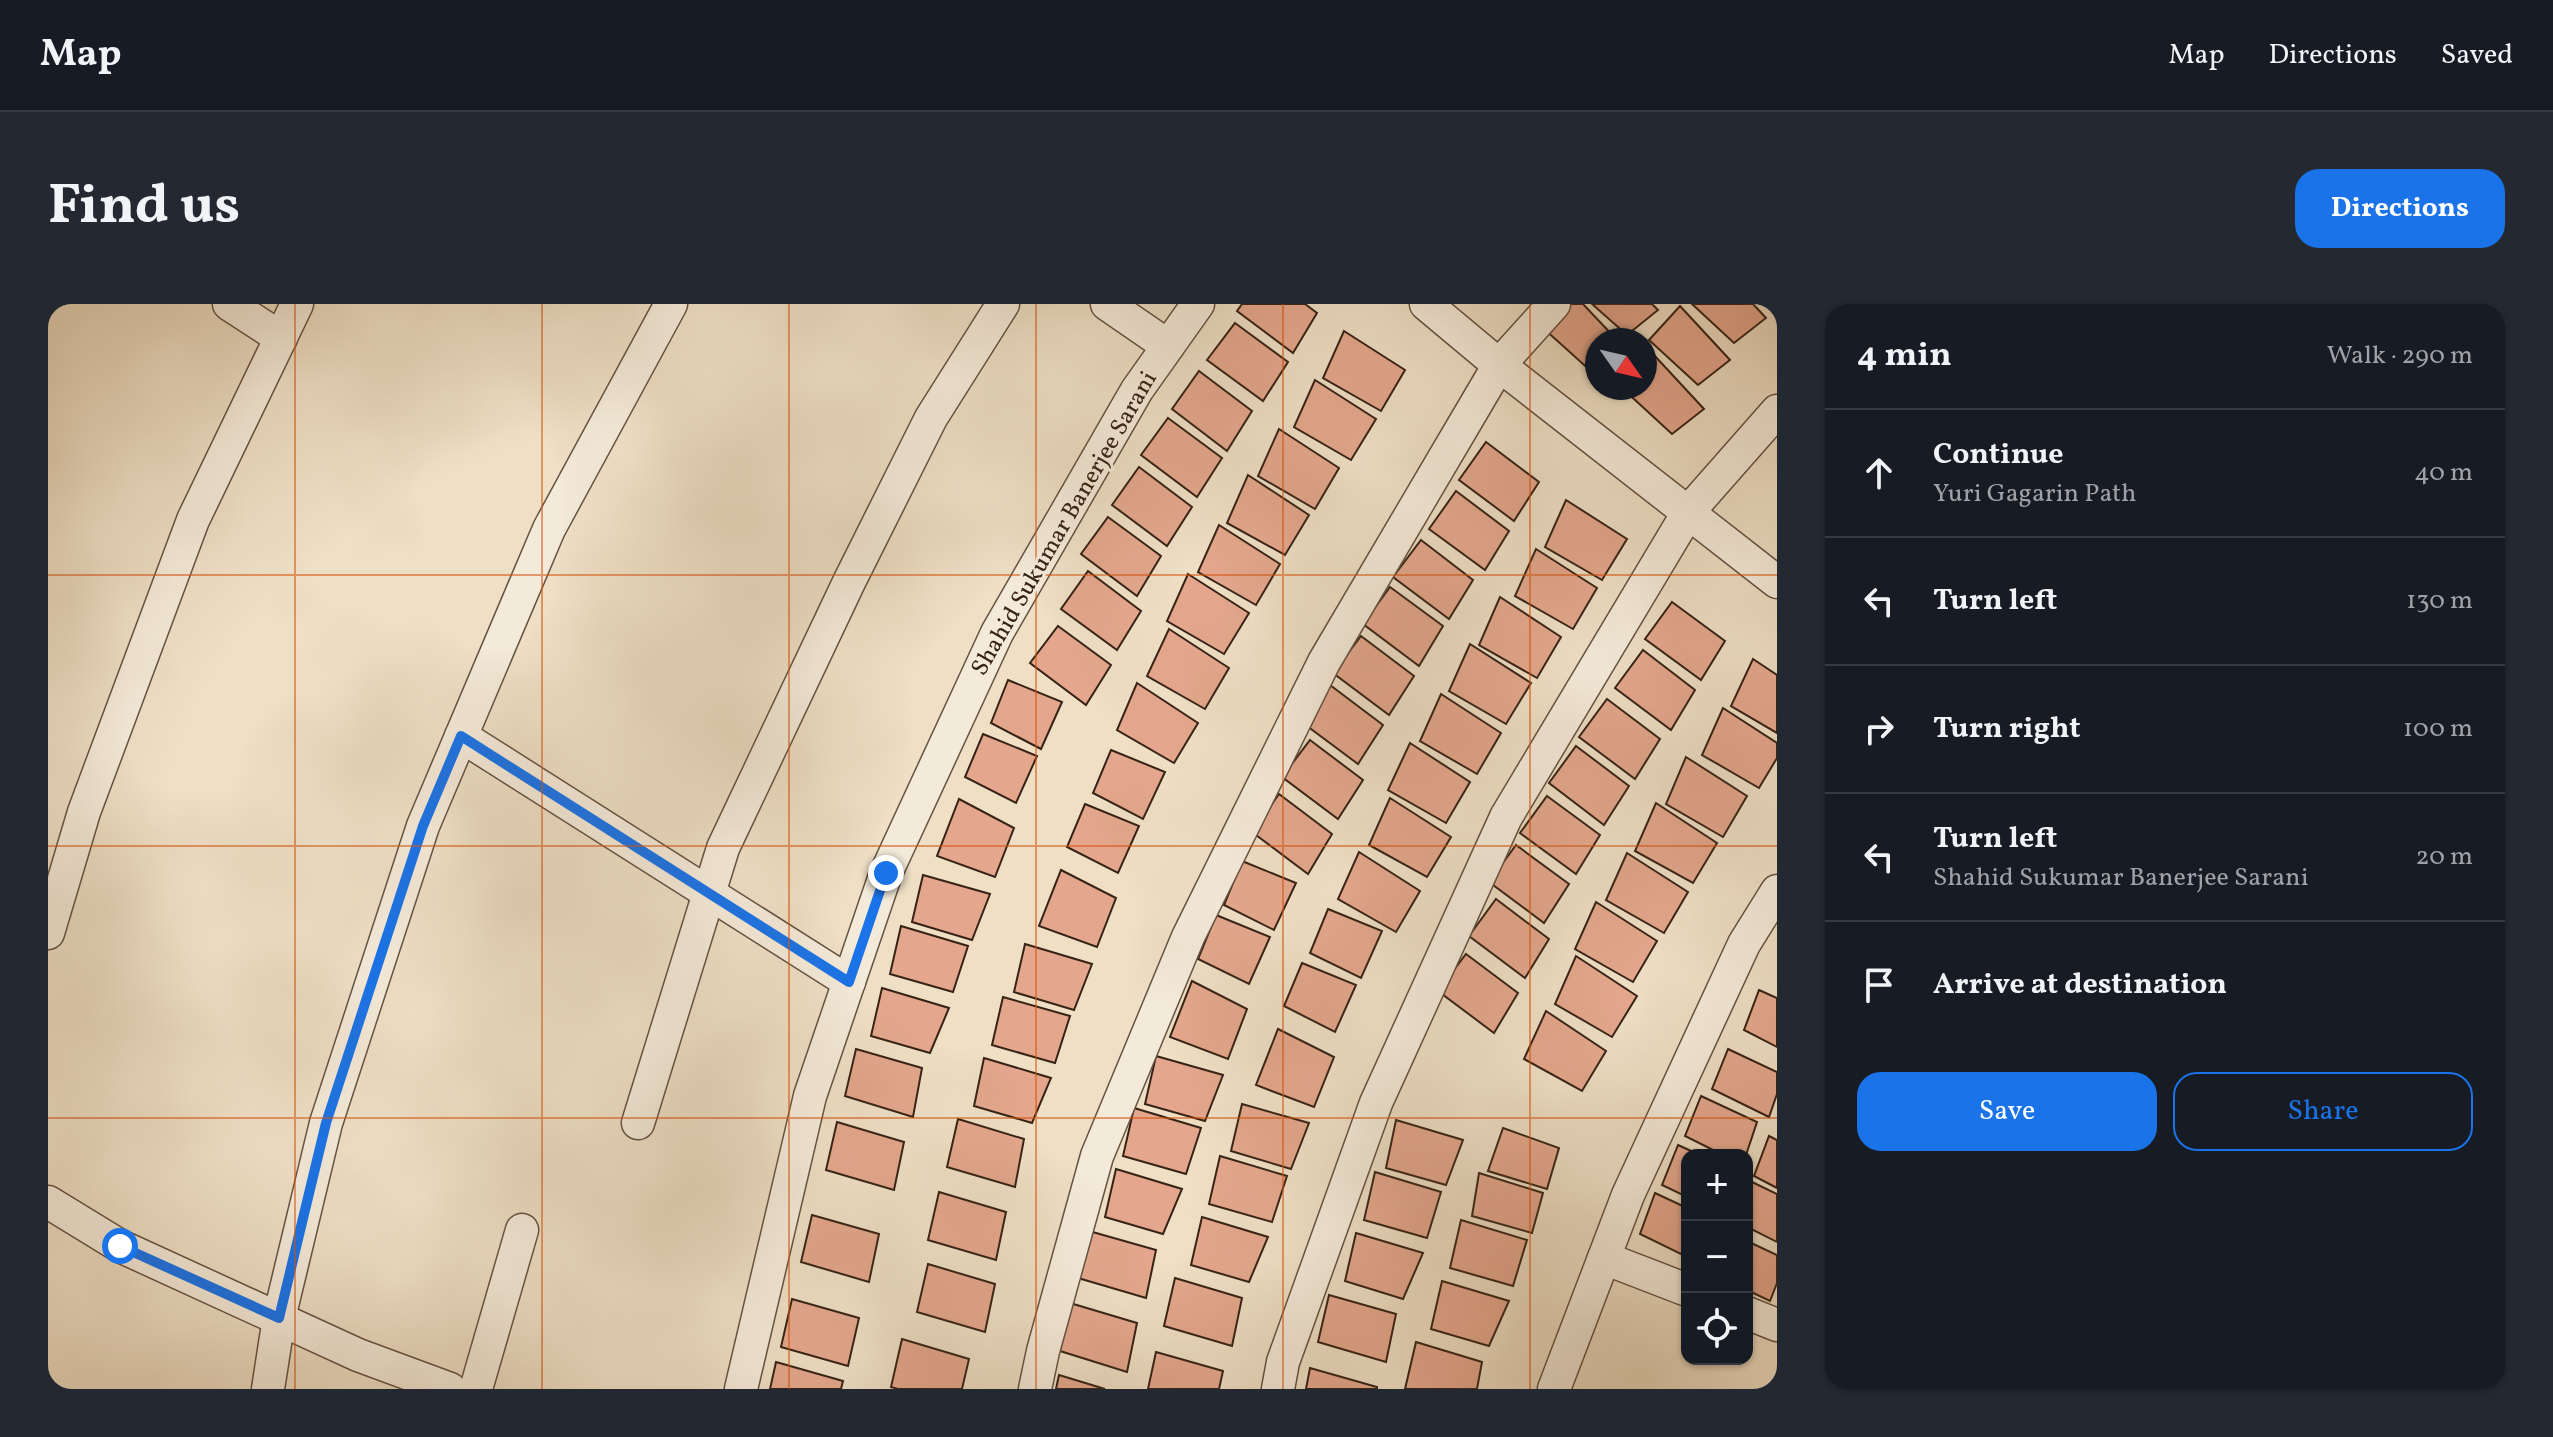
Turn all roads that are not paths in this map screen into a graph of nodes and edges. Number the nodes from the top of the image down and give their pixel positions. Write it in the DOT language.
graph roads {
  1 [pos="229,304"];
  2 [pos="297,304"];
  3 [pos="671,304"];
  4 [pos="1003,304"];
  5 [pos="1107,304"];
  6 [pos="1198,304"];
  7 [pos="1426,304"];
  8 [pos="1554,304"];
  9 [pos="281,338"];
  10 [pos="1168,346"];
  11 [pos="1499,365"];
  12 [pos="1777,411"];
  13 [pos="1689,511"];
  14 [pos="1777,582"];
  15 [pos="461,736"];
  16 [pos="1777,891"];
  17 [pos="709,893"];
  18 [pos="48,933"];
  19 [pos="849,982"];
  20 [pos="638,1123"];
  21 [pos="48,1202"];
  22 [pos="522,1230"];
  23 [pos="1604,1258"];
  24 [pos="1681,1288"];
  25 [pos="1753,1315"];
  26 [pos="279,1318"];
  27 [pos="1777,1325"];
  28 [pos="268,1389"];
  29 [pos="450,1389"];
  30 [pos="476,1389"];
  31 [pos="741,1389"];
  32 [pos="1035,1389"];
  33 [pos="1278,1389"];
  34 [pos="1554,1389"];
  1 -- 9 [label="street"];
  2 -- 9 [label="street"];
  3 -- 15 [label="street"];
  4 -- 17 [label="street"];
  5 -- 10 [label="street"];
  6 -- 10 [label="street, Shahid Sukumar Banerjee Sarani"];
  7 -- 11 [label="street"];
  8 -- 11 [label="street"];
  9 -- 18 [label="street"];
  10 -- 19 [label="street, Shahid Sukumar Banerjee Sarani"];
  11 -- 13 [label="street"];
  11 -- 32 [label="street"];
  12 -- 13 [label="street"];
  13 -- 14 [label="street"];
  13 -- 33 [label="street"];
  15 -- 17 [label="street"];
  15 -- 26 [label="street"];
  16 -- 23 [label="street"];
  17 -- 19 [label="street"];
  17 -- 20 [label="street"];
  19 -- 31 [label="street, Shahid Sukumar Banerjee Sarani"];
  21 -- 26 [label="street"];
  22 -- 30 [label="street"];
  23 -- 24 [label="street"];
  23 -- 34 [label="street"];
  25 -- 27 [label="street"];
  26 -- 28 [label="street"];
  26 -- 29 [label="street"];
}
